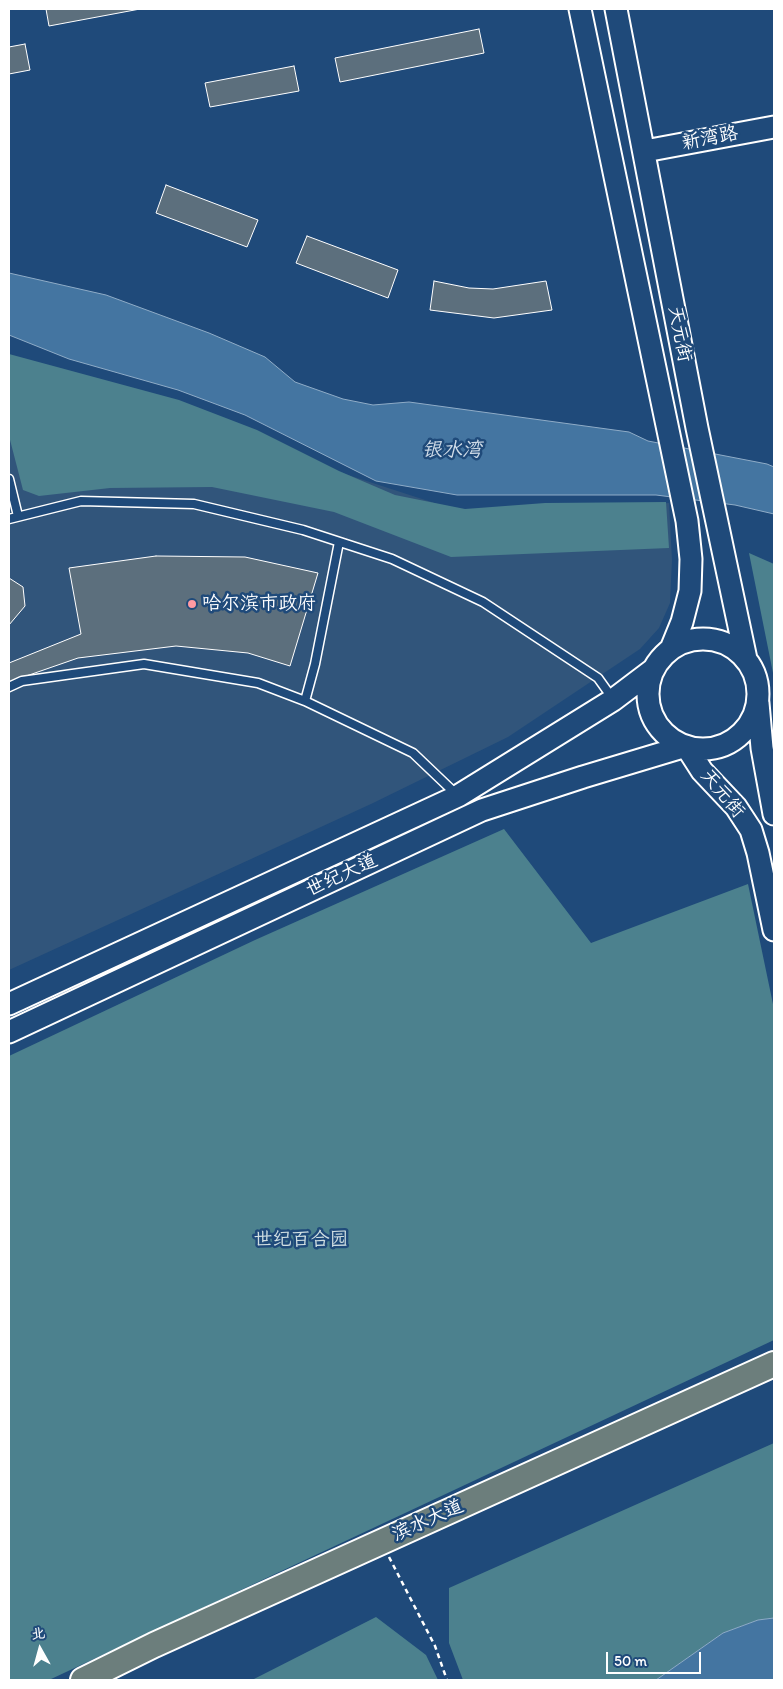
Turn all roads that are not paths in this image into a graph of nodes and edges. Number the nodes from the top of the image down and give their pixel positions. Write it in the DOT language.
graph roads {
  1 [pos="580,9"];
  2 [pos="616,9"];
  3 [pos="774,127"];
  4 [pos="645,151"];
  5 [pos="9,479"];
  6 [pos="18,516"];
  7 [pos="9,519"];
  8 [pos="339,542"];
  9 [pos="671,649"];
  10 [pos="746,659"];
  11 [pos="654,669"];
  12 [pos="9,687"];
  13 [pos="613,700"];
  14 [pos="758,700"];
  15 [pos="305,701"];
  16 [pos="686,746"];
  17 [pos="458,796"];
  18 [pos="774,814"];
  19 [pos="774,930"];
  20 [pos="9,1004"];
  21 [pos="9,1032"];
  22 [pos="774,1364"];
  23 [pos="774,1380"];
  24 [pos="83,1680"];
  25 [pos="114,1680"];
  1 -- 9 [label="main road, 天元街"];
  2 -- 4 [label="main road, 天元街"];
  3 -- 4 [label="main road, 新湾路"];
  4 -- 10 [label="main road, 天元街"];
  5 -- 6 [label="lane"];
  6 -- 7 [label="lane"];
  6 -- 8 [label="lane"];
  8 -- 13 [label="lane"];
  8 -- 15 [label="lane"];
  9 -- 10 [label="main road"];
  9 -- 11 [label="main road"];
  10 -- 14 [label="main road"];
  11 -- 13 [label="main road, 世纪大道"];
  11 -- 16 [label="main road"];
  12 -- 15 [label="lane"];
  13 -- 17 [label="main road, 世纪大道"];
  14 -- 16 [label="main road"];
  14 -- 18 [label="main road, 天元街"];
  15 -- 17 [label="lane"];
  16 -- 19 [label="main road, 天元街"];
  16 -- 21 [label="main road, 世纪大道"];
  17 -- 20 [label="main road, 世纪大道"];
  22 -- 24 [label="main road, 滨水大道"];
  23 -- 25 [label="main road, 滨水大道"];
}
